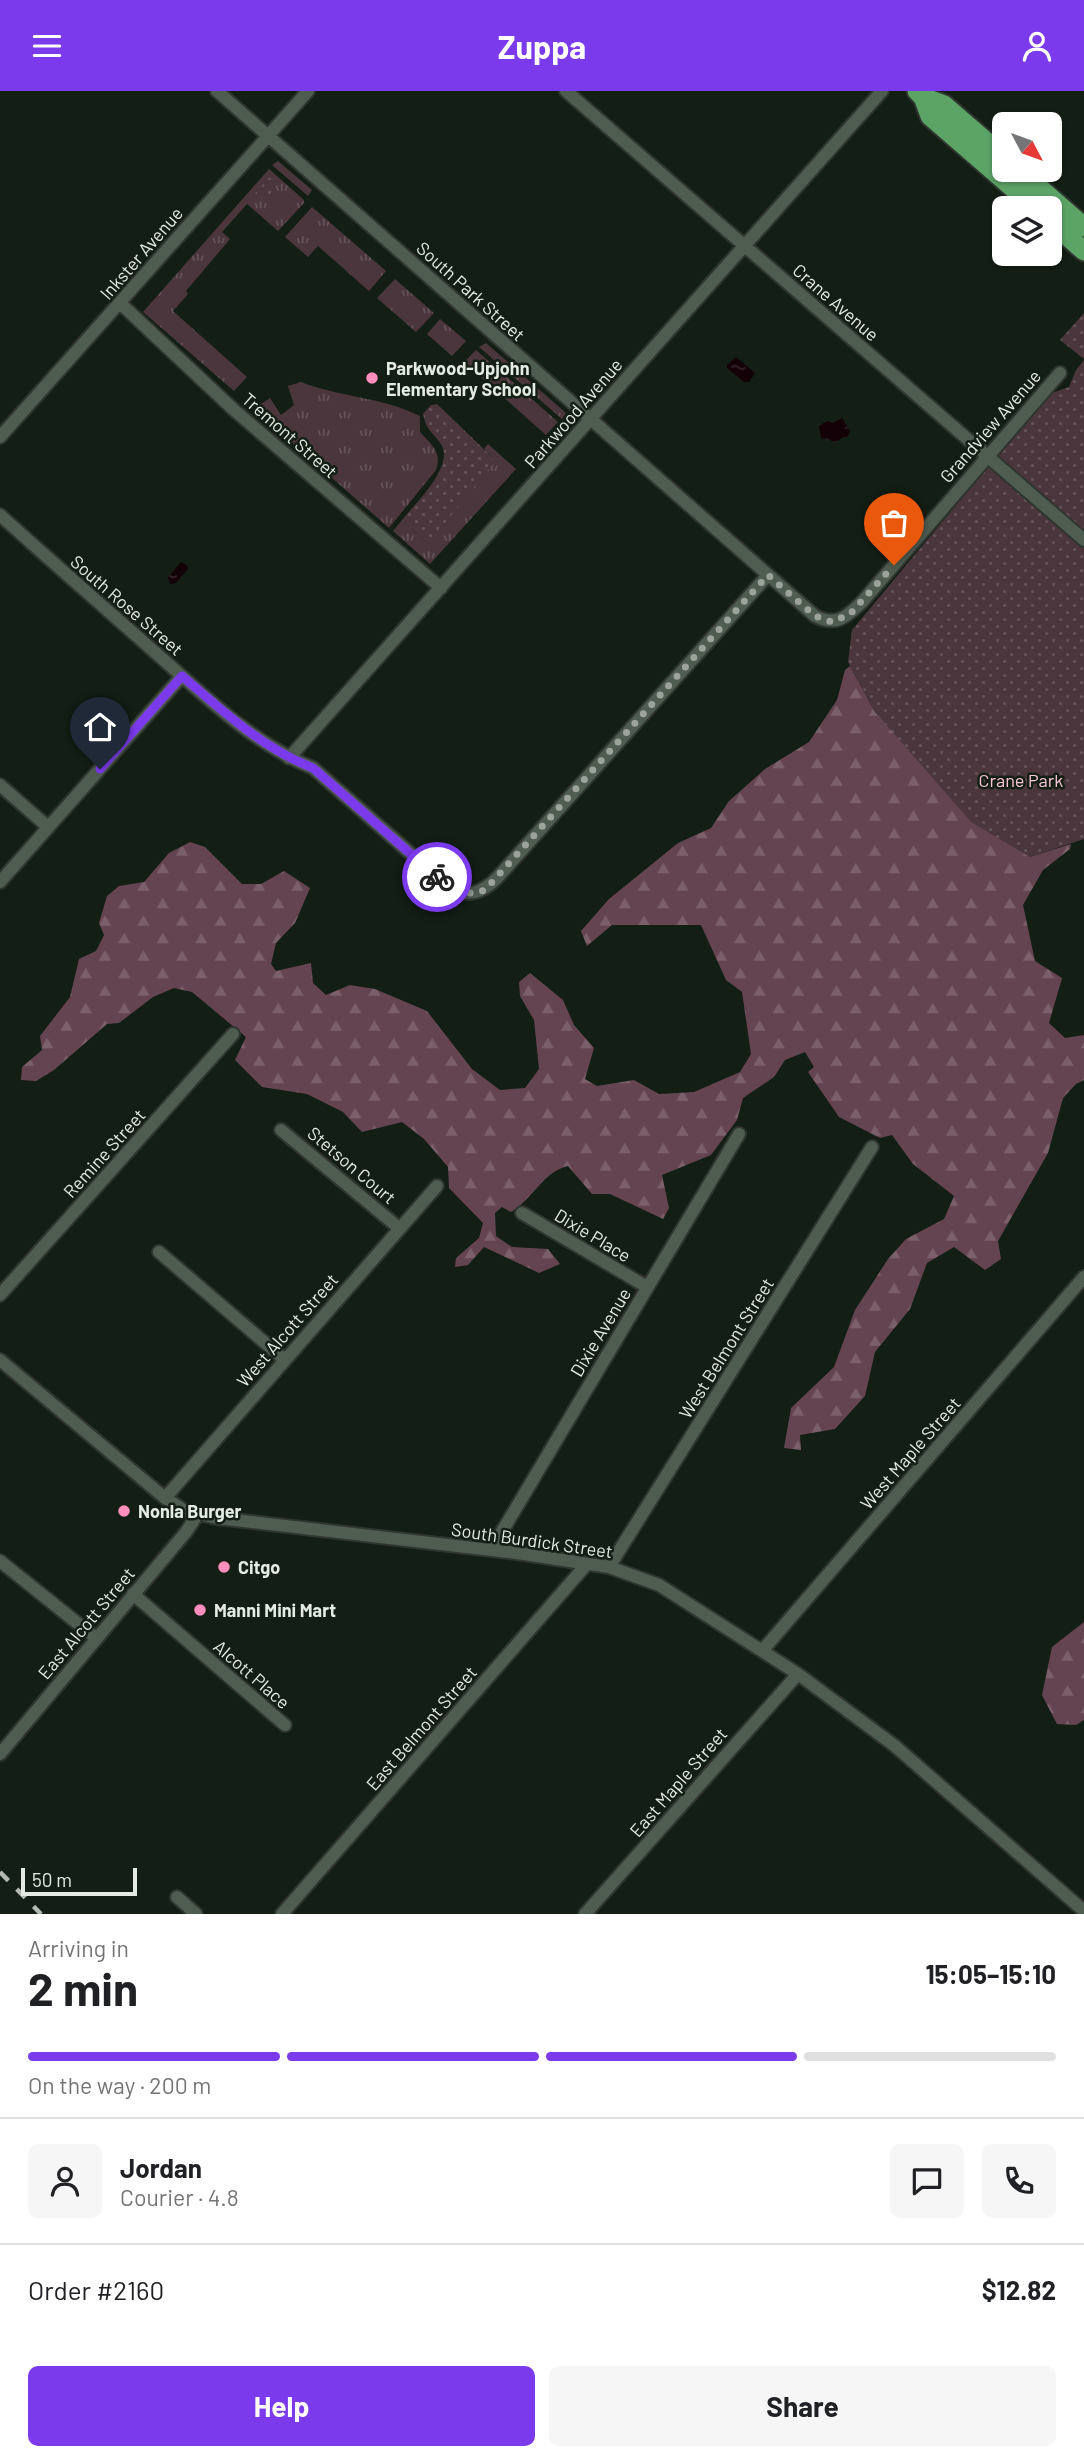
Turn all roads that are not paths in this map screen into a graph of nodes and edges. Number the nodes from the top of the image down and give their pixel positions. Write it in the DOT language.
graph roads {
  1 [pos="217,91"];
  2 [pos="308,91"];
  3 [pos="566,91"];
  4 [pos="883,91"];
  5 [pos="919,94"];
  6 [pos="268,135"];
  7 [pos="992,147"];
  8 [pos="1033,182"];
  9 [pos="1022,196"];
  10 [pos="1084,226"];
  11 [pos="1062,232"];
  12 [pos="744,247"];
  13 [pos="1084,251"];
  14 [pos="120,303"];
  15 [pos="1060,373"];
  16 [pos="590,419"];
  17 [pos="0,437"];
  18 [pos="988,455"];
  19 [pos="0,516"];
  20 [pos="1084,540"];
  21 [pos="768,575"];
  22 [pos="441,588"];
  23 [pos="832,622"];
  24 [pos="182,676"];
  25 [pos="289,758"];
  26 [pos="0,785"];
  27 [pos="48,827"];
  28 [pos="0,882"];
  29 [pos="233,1034"];
  30 [pos="281,1130"];
  31 [pos="739,1133"];
  32 [pos="872,1146"];
  33 [pos="437,1186"];
  34 [pos="523,1213"];
  35 [pos="399,1228"];
  36 [pos="159,1252"];
  37 [pos="1084,1277"];
  38 [pos="646,1287"];
  39 [pos="0,1295"];
  40 [pos="284,1359"];
  41 [pos="0,1360"];
  42 [pos="165,1498"];
  43 [pos="198,1514"];
  44 [pos="491,1550"];
  45 [pos="0,1561"];
  46 [pos="586,1565"];
  47 [pos="609,1567"];
  48 [pos="133,1594"];
  49 [pos="96,1638"];
  50 [pos="762,1651"];
  51 [pos="798,1674"];
  52 [pos="285,1725"];
  53 [pos="0,1754"];
  54 [pos="177,1897"];
  55 [pos="1084,1911"];
  56 [pos="197,1914"];
  57 [pos="282,1914"];
  58 [pos="585,1914"];
  1 -- 6 [label="street, South Park Street"];
  2 -- 6 [label="street, Inkster Avenue"];
  3 -- 12 [label="street, Crane Avenue"];
  4 -- 12 [label="street, Parkwood Avenue"];
  5 -- 7 [label="main road"];
  5 -- 9 [label="main road"];
  6 -- 14 [label="street, Inkster Avenue"];
  6 -- 16 [label="street, South Park Street"];
  8 -- 10 [label="main road"];
  11 -- 13 [label="main road"];
  12 -- 16 [label="street, Parkwood Avenue"];
  12 -- 18 [label="street, Crane Avenue"];
  14 -- 17 [label="street, Inkster Avenue"];
  14 -- 22 [label="street, Tremont Street"];
  15 -- 18 [label="street, Grandview Avenue"];
  16 -- 21 [label="street, South Park Street"];
  16 -- 22 [label="street, Parkwood Avenue"];
  18 -- 20 [label="street, Crane Avenue"];
  18 -- 23 [label="street, Grandview Avenue"];
  19 -- 24 [label="street, South Rose Street"];
  21 -- 23 [label="street, South Park Street"];
  21 -- 25 [label="street, South Rose Street"];
  22 -- 25 [label="street, Parkwood Avenue"];
  24 -- 25 [label="street, South Rose Street"];
  24 -- 27 [label="street"];
  26 -- 27 [label="street"];
  27 -- 28 [label="street"];
  29 -- 39 [label="street, Remine Street"];
  30 -- 35 [label="street, Stetson Court"];
  31 -- 38 [label="street, Dixie Avenue"];
  32 -- 47 [label="street, West Belmont Street"];
  33 -- 35 [label="street, West Alcott Street"];
  34 -- 38 [label="street, Dixie Place"];
  35 -- 40 [label="street, West Alcott Street"];
  36 -- 40 [label="street"];
  37 -- 50 [label="street, West Maple Street"];
  38 -- 44 [label="street, Dixie Avenue"];
  40 -- 42 [label="street, West Alcott Street"];
  41 -- 42 [label="street, South Burdick Street"];
  42 -- 43 [label="street, South Burdick Street"];
  43 -- 44 [label="street, South Burdick Street"];
  43 -- 48 [label="street, East Alcott Street"];
  44 -- 46 [label="street, South Burdick Street"];
  45 -- 49 [label="street"];
  46 -- 47 [label="street, South Burdick Street"];
  46 -- 57 [label="street, East Belmont Street"];
  47 -- 50 [label="street, South Burdick Street"];
  48 -- 49 [label="street, East Alcott Street"];
  48 -- 52 [label="street, Alcott Place"];
  49 -- 53 [label="street, East Alcott Street"];
  50 -- 51 [label="street, South Burdick Street"];
  51 -- 55 [label="street, South Burdick Street"];
  51 -- 58 [label="street, East Maple Street"];
  54 -- 56 [label="street"];
}
